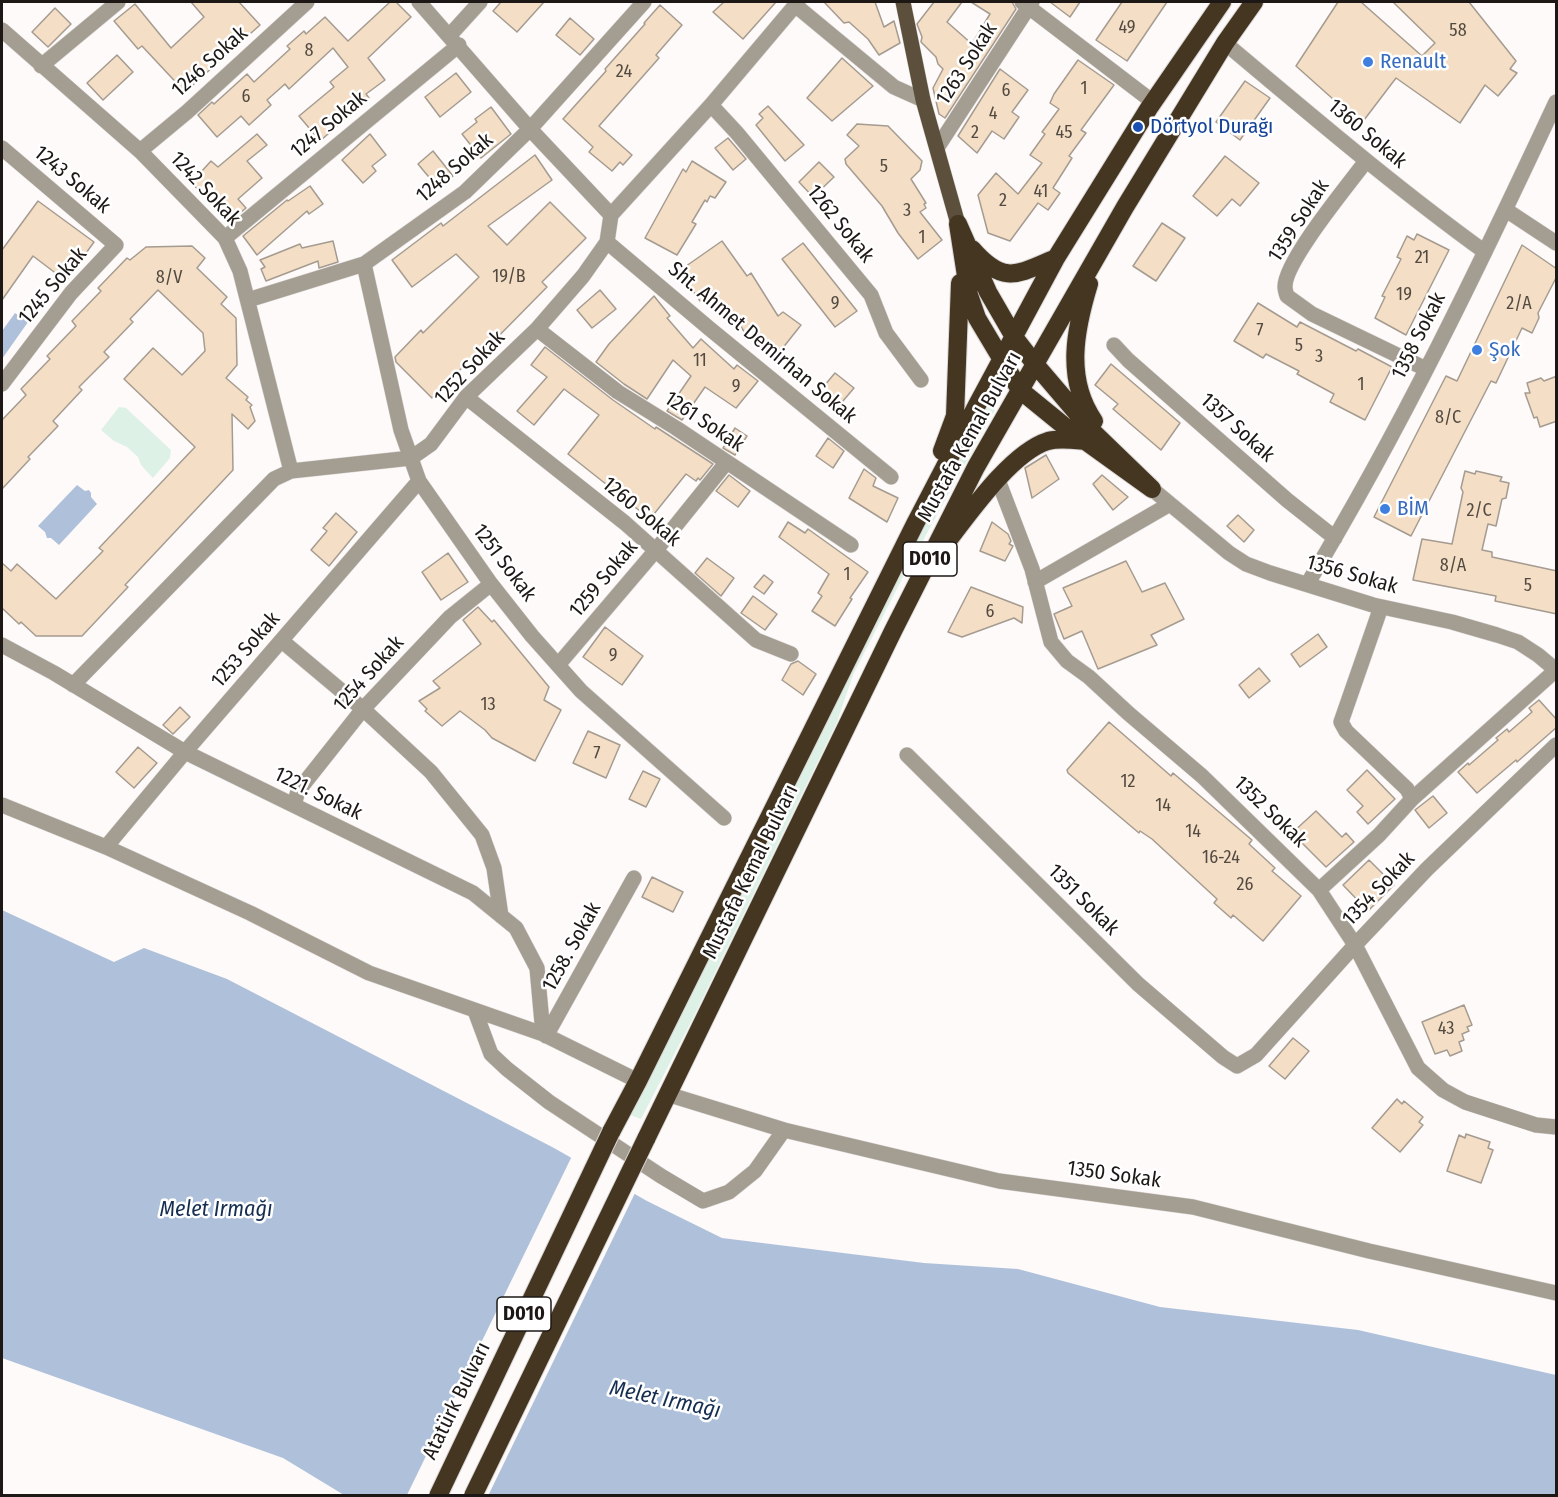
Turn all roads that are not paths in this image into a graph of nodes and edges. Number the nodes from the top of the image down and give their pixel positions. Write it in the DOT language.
graph roads {
  1 [pos="118,2"];
  2 [pos="308,2"];
  3 [pos="419,2"];
  4 [pos="480,2"];
  5 [pos="644,2"];
  6 [pos="903,2"];
  7 [pos="1222,2"];
  8 [pos="1254,2"];
  9 [pos="797,3"];
  10 [pos="1028,3"];
  11 [pos="2,30"];
  12 [pos="454,40"];
  13 [pos="1225,43"];
  14 [pos="41,66"];
  15 [pos="923,100"];
  16 [pos="1153,102"];
  17 [pos="1557,102"];
  18 [pos="711,105"];
  19 [pos="530,129"];
  20 [pos="2,148"];
  21 [pos="937,148"];
  22 [pos="140,152"];
  23 [pos="1366,161"];
  24 [pos="1506,210"];
  25 [pos="611,215"];
  26 [pos="958,224"];
  27 [pos="225,238"];
  28 [pos="607,242"];
  29 [pos="1557,243"];
  30 [pos="116,245"];
  31 [pos="1485,252"];
  32 [pos="1097,257"];
  33 [pos="1056,258"];
  34 [pos="364,264"];
  35 [pos="248,300"];
  36 [pos="537,329"];
  37 [pos="1014,337"];
  38 [pos="1114,345"];
  39 [pos="1002,359"];
  40 [pos="1035,364"];
  41 [pos="1425,369"];
  42 [pos="921,380"];
  43 [pos="2,384"];
  44 [pos="1020,390"];
  45 [pos="466,397"];
  46 [pos="1085,441"];
  47 [pos="1115,453"];
  48 [pos="411,458"];
  49 [pos="726,463"];
  50 [pos="291,471"];
  51 [pos="891,477"];
  52 [pos="998,480"];
  53 [pos="419,481"];
  54 [pos="1152,489"];
  55 [pos="1170,504"];
  56 [pos="915,524"];
  57 [pos="1335,538"];
  58 [pos="851,545"];
  59 [pos="656,550"];
  60 [pos="922,574"];
  61 [pos="1035,582"];
  62 [pos="491,584"];
  63 [pos="1308,584"];
  64 [pos="1381,607"];
  65 [pos="282,641"];
  66 [pos="2,645"];
  67 [pos="791,654"];
  68 [pos="558,665"];
  69 [pos="1556,670"];
  70 [pos="73,685"];
  71 [pos="363,709"];
  72 [pos="1557,746"];
  73 [pos="185,752"];
  74 [pos="907,755"];
  75 [pos="1412,799"];
  76 [pos="2,805"];
  77 [pos="294,805"];
  78 [pos="724,818"];
  79 [pos="106,847"];
  80 [pos="634,878"];
  81 [pos="1319,890"];
  82 [pos="501,916"];
  83 [pos="1354,945"];
  84 [pos="475,1011"];
  85 [pos="544,1035"];
  86 [pos="1237,1066"];
  87 [pos="638,1082"];
  88 [pos="667,1094"];
  89 [pos="1557,1127"];
  90 [pos="783,1130"];
  91 [pos="611,1132"];
  92 [pos="1557,1293"];
  93 [pos="438,1496"];
  94 [pos="473,1496"];
  1 -- 14 [label="street"];
  2 -- 22 [label="street, 1246 Sokak"];
  3 -- 12 [label="street"];
  4 -- 12 [label="street, 1247 Sokak"];
  5 -- 19 [label="street, 1248 Sokak"];
  6 -- 15 [label="main road"];
  7 -- 16 [label="highway, Mustafa Kemal Bulvarı / D010"];
  8 -- 13 [label="highway, Mustafa Kemal Bulvarı / D010"];
  9 -- 15 [label="street"];
  9 -- 18 [label="street"];
  10 -- 16 [label="street"];
  10 -- 21 [label="street, 1263 Sokak"];
  11 -- 14 [label="street, 1242 Sokak"];
  12 -- 19 [label="street"];
  12 -- 27 [label="street, 1247 Sokak"];
  13 -- 23 [label="street, 1360 Sokak"];
  13 -- 32 [label="highway, Mustafa Kemal Bulvarı / D010"];
  14 -- 22 [label="street, 1242 Sokak"];
  15 -- 21 [label="main road"];
  16 -- 33 [label="highway, Mustafa Kemal Bulvarı / D010"];
  17 -- 24 [label="street, 1358 Sokak"];
  18 -- 25 [label="street"];
  18 -- 42 [label="street, 1262 Sokak"];
  19 -- 25 [label="street"];
  19 -- 34 [label="street, 1248 Sokak"];
  20 -- 30 [label="street, 1243 Sokak"];
  21 -- 26 [label="main road"];
  22 -- 27 [label="street, 1242 Sokak"];
  23 -- 31 [label="street, 1360 Sokak"];
  23 -- 41 [label="street, 1359 Sokak"];
  24 -- 29 [label="street"];
  24 -- 31 [label="street, 1358 Sokak"];
  25 -- 28 [label="street, 1252 Sokak"];
  26 -- 33 [label="highway"];
  26 -- 37 [label="highway"];
  26 -- 39 [label="highway"];
  26 -- 56 [label="highway"];
  27 -- 35 [label="street, 1242 Sokak"];
  28 -- 36 [label="street, 1252 Sokak"];
  28 -- 51 [label="street, Sht. Ahmet Demirhan Sokak"];
  30 -- 43 [label="street, 1245 Sokak"];
  31 -- 41 [label="street, 1358 Sokak"];
  32 -- 40 [label="highway, Mustafa Kemal Bulvarı / D010"];
  32 -- 47 [label="highway"];
  33 -- 37 [label="highway, Mustafa Kemal Bulvarı / D010"];
  34 -- 35 [label="street, 1248 Sokak"];
  34 -- 48 [label="street, 1251 Sokak"];
  35 -- 50 [label="street, 1242 Sokak"];
  36 -- 45 [label="street, 1252 Sokak"];
  36 -- 49 [label="street, 1261 Sokak"];
  37 -- 39 [label="highway, Mustafa Kemal Bulvarı / D010"];
  37 -- 40 [label="highway"];
  38 -- 57 [label="street, 1357 Sokak"];
  39 -- 44 [label="highway"];
  39 -- 56 [label="highway, Mustafa Kemal Bulvarı / D010"];
  40 -- 44 [label="highway, Mustafa Kemal Bulvarı / D010"];
  40 -- 47 [label="highway"];
  41 -- 57 [label="street, 1358 Sokak"];
  44 -- 46 [label="highway"];
  44 -- 60 [label="highway, Mustafa Kemal Bulvarı / D010"];
  45 -- 48 [label="street, 1252 Sokak"];
  45 -- 59 [label="street, 1260 Sokak"];
  46 -- 52 [label="highway"];
  46 -- 54 [label="highway"];
  47 -- 54 [label="highway"];
  48 -- 50 [label="street"];
  48 -- 53 [label="street, 1251 Sokak"];
  49 -- 58 [label="street, 1261 Sokak"];
  49 -- 59 [label="street, 1259 Sokak"];
  50 -- 70 [label="street"];
  52 -- 60 [label="highway"];
  52 -- 61 [label="street, 1352 Sokak"];
  53 -- 62 [label="street, 1251 Sokak"];
  53 -- 65 [label="street, 1253 Sokak"];
  54 -- 55 [label="street, 1356 Sokak"];
  55 -- 61 [label="street"];
  55 -- 63 [label="street, 1356 Sokak"];
  56 -- 87 [label="highway, Mustafa Kemal Bulvarı / D010"];
  57 -- 63 [label="street, 1358 Sokak"];
  59 -- 67 [label="street, 1260 Sokak"];
  59 -- 68 [label="street, 1259 Sokak"];
  60 -- 88 [label="highway, Mustafa Kemal Bulvarı / D010"];
  61 -- 81 [label="street, 1352 Sokak"];
  62 -- 68 [label="street, 1251 Sokak"];
  62 -- 71 [label="street, 1254 Sokak"];
  63 -- 64 [label="street, 1356 Sokak"];
  64 -- 69 [label="street, 1356 Sokak"];
  64 -- 75 [label="street"];
  65 -- 71 [label="street"];
  65 -- 73 [label="street, 1253 Sokak"];
  66 -- 70 [label="street, 1221. Sokak"];
  68 -- 78 [label="street, 1251 Sokak"];
  69 -- 75 [label="street"];
  70 -- 73 [label="street, 1221. Sokak"];
  71 -- 77 [label="street, 1254 Sokak"];
  71 -- 82 [label="street"];
  72 -- 83 [label="street, 1354 Sokak"];
  73 -- 77 [label="street, 1221. Sokak"];
  73 -- 79 [label="street, 1253 Sokak"];
  74 -- 86 [label="street, 1351 Sokak"];
  75 -- 81 [label="street"];
  76 -- 79 [label="street"];
  77 -- 82 [label="street, 1221. Sokak"];
  79 -- 84 [label="street"];
  80 -- 85 [label="street, 1258. Sokak"];
  81 -- 83 [label="street, 1352 Sokak"];
  82 -- 85 [label="street, 1221. Sokak"];
  83 -- 86 [label="street, 1354 Sokak"];
  83 -- 89 [label="street, 1352 Sokak"];
  84 -- 85 [label="street"];
  84 -- 90 [label="street"];
  85 -- 87 [label="street"];
  87 -- 91 [label="highway, Mustafa Kemal Bulvarı / D010"];
  88 -- 90 [label="street, 1350 Sokak"];
  88 -- 94 [label="highway, Mustafa Kemal Bulvarı / D010, bridge"];
  90 -- 92 [label="street, 1350 Sokak"];
  91 -- 93 [label="highway, Atatürk Bulvarı / D010, bridge"];
}
